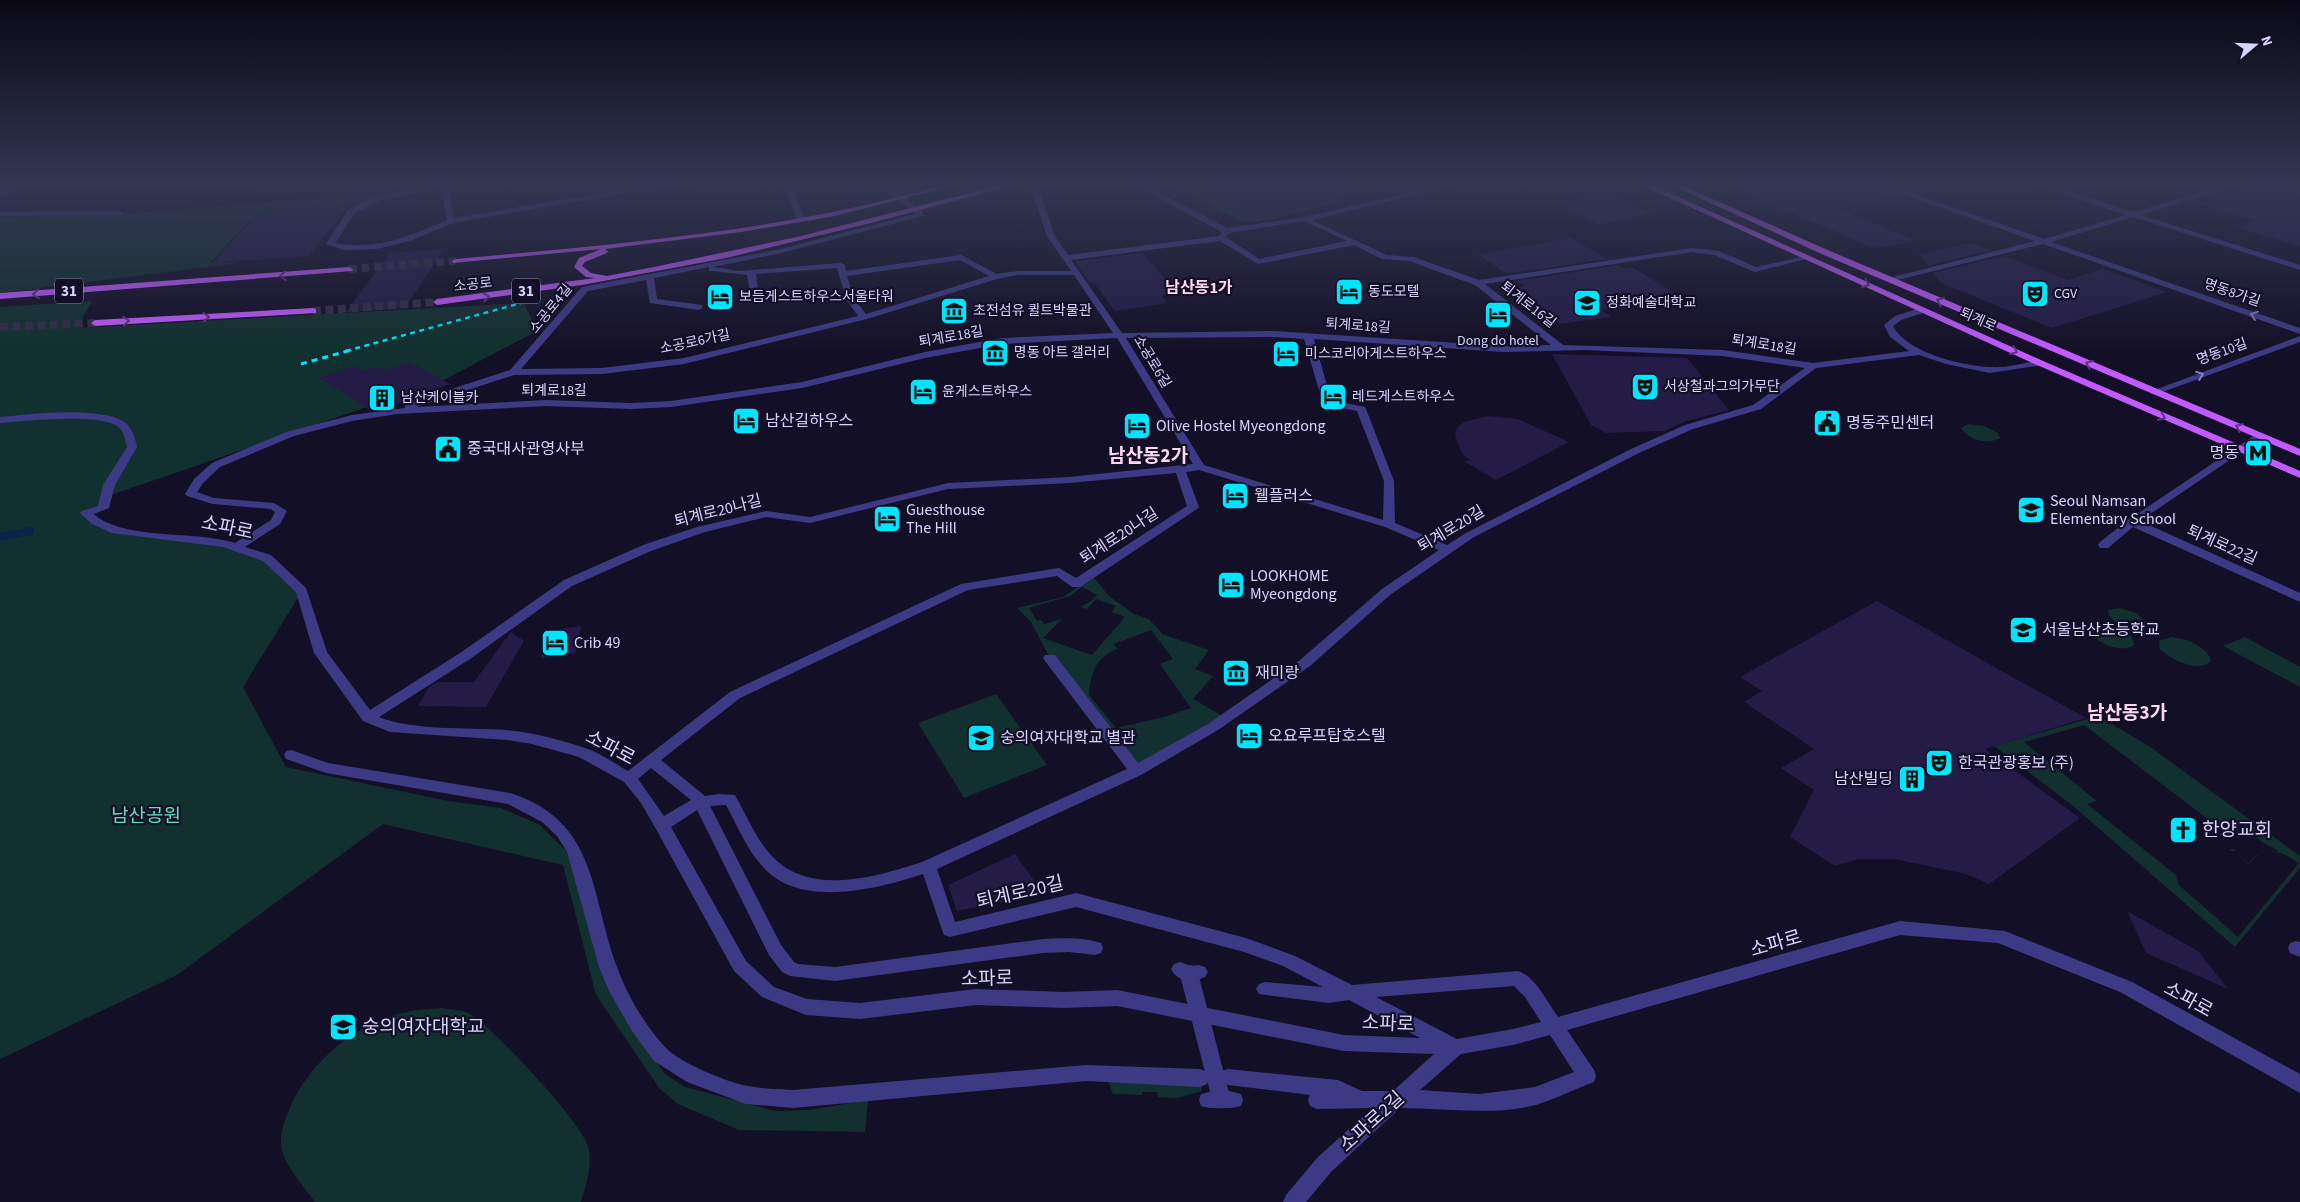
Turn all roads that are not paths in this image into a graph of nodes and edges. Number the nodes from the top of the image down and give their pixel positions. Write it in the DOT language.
graph roads {
  1 [pos="332,241"];
  2 [pos="397,241"];
  3 [pos="648,241"];
  4 [pos="787,241"];
  5 [pos="814,241"];
  6 [pos="1054,241"];
  7 [pos="1182,241"];
  8 [pos="1232,241"];
  9 [pos="1769,241"];
  10 [pos="1803,241"];
  11 [pos="2045,241"];
  12 [pos="2215,241"];
  13 [pos="641,242"];
  14 [pos="1355,242"];
  15 [pos="2042,242"];
  16 [pos="1065,258"];
  17 [pos="1806,258"];
  18 [pos="456,260"];
  19 [pos="707,267"];
  20 [pos="2300,268"];
  21 [pos="349,270"];
  22 [pos="751,272"];
  23 [pos="1076,273"];
  24 [pos="842,274"];
  25 [pos="650,277"];
  26 [pos="996,277"];
  27 [pos="615,278"];
  28 [pos="1892,280"];
  29 [pos="1478,283"];
  30 [pos="0,296"];
  31 [pos="755,298"];
  32 [pos="437,302"];
  33 [pos="698,307"];
  34 [pos="1923,310"];
  35 [pos="313,311"];
  36 [pos="864,317"];
  37 [pos="95,323"];
  38 [pos="2300,331"];
  39 [pos="1120,336"];
  40 [pos="1308,336"];
  41 [pos="2300,339"];
  42 [pos="1561,348"];
  43 [pos="1922,352"];
  44 [pos="2040,363"];
  45 [pos="1812,366"];
  46 [pos="513,372"];
  47 [pos="2154,392"];
  48 [pos="397,411"];
  49 [pos="0,420"];
  50 [pos="2258,436"];
  51 [pos="2237,450"];
  52 [pos="2300,453"];
  53 [pos="1200,467"];
  54 [pos="1180,469"];
  55 [pos="2300,475"];
  56 [pos="2132,522"];
  57 [pos="1389,525"];
  58 [pos="2104,545"];
  59 [pos="237,547"];
  60 [pos="1446,549"];
  61 [pos="2300,598"];
  62 [pos="1050,658"];
  63 [pos="368,718"];
  64 [pos="291,755"];
  65 [pos="652,760"];
  66 [pos="1136,772"];
  67 [pos="629,778"];
  68 [pos="662,825"];
  69 [pos="928,866"];
  70 [pos="1095,948"];
  71 [pos="1190,972"];
  72 [pos="1265,990"];
  73 [pos="1554,1026"];
  74 [pos="1456,1047"];
  75 [pos="1228,1077"];
  76 [pos="1200,1078"];
  77 [pos="2300,1084"];
  78 [pos="1221,1099"];
  79 [pos="1317,1100"];
  80 [pos="1360,1100"];
  81 [pos="1293,1202"];
  1 -- 2 [label="street"];
  3 -- 13 [label="main road, 소공로 / 31"];
  4 -- 27 [label="main road, 소공로 / 31"];
  5 -- 19 [label="street, 소공로4길"];
  6 -- 16 [label="street, 소공로6길"];
  7 -- 16 [label="street"];
  8 -- 14 [label="street"];
  9 -- 17 [label="main road, 퇴계로"];
  10 -- 28 [label="main road, 퇴계로"];
  11 -- 15 [label="street"];
  12 -- 20 [label="street"];
  13 -- 18 [label="main road, 소공로 / 31"];
  13 -- 27 [label="main road"];
  14 -- 29 [label="street, 퇴계로16길"];
  15 -- 28 [label="street"];
  38 -- 15 [label="street, 명동8가길, one-way"];
  16 -- 23 [label="street, 소공로6길"];
  17 -- 29 [label="street, 퇴계로16길"];
  17 -- 34 [label="main road, 퇴계로, one-way"];
  19 -- 22 [label="street"];
  19 -- 25 [label="street, 소공로4길"];
  21 -- 30 [label="main road, 31, one-way"];
  22 -- 24 [label="street"];
  22 -- 31 [label="street"];
  23 -- 26 [label="street"];
  23 -- 39 [label="street, 소공로6길"];
  24 -- 26 [label="street"];
  24 -- 36 [label="street"];
  25 -- 33 [label="street"];
  25 -- 46 [label="street, 소공로4길"];
  26 -- 36 [label="street, 소공로6가길"];
  32 -- 27 [label="main road, 소공로 / 31, one-way"];
  47 -- 28 [label="main road, 퇴계로, one-way"];
  29 -- 42 [label="street, 퇴계로16길"];
  34 -- 43 [label="street"];
  34 -- 44 [label="main road, 퇴계로, one-way"];
  37 -- 35 [label="main road, 31, one-way"];
  36 -- 46 [label="street, 소공로6가길"];
  39 -- 40 [label="street, 퇴계로18길"];
  39 -- 48 [label="street, 퇴계로18길"];
  39 -- 53 [label="street, 소공로6길"];
  40 -- 42 [label="street, 퇴계로18길"];
  40 -- 57 [label="street"];
  47 -- 41 [label="street, 명동10길, one-way"];
  42 -- 45 [label="street, 퇴계로18길"];
  43 -- 44 [label="street, 퇴계로18길"];
  43 -- 45 [label="street, 퇴계로18길"];
  44 -- 51 [label="main road, 퇴계로, one-way"];
  45 -- 60 [label="street, 퇴계로20길"];
  46 -- 48 [label="street, 소공로6가길"];
  50 -- 47 [label="main road, 퇴계로, one-way"];
  48 -- 59 [label="street, 퇴계로18길"];
  49 -- 59 [label="street, 소파로"];
  50 -- 51 [label="street"];
  50 -- 52 [label="main road, 퇴계로"];
  51 -- 55 [label="main road, 퇴계로"];
  51 -- 56 [label="street"];
  53 -- 54 [label="street, 퇴계로20나길"];
  53 -- 57 [label="street, 퇴계로20나길"];
  54 -- 63 [label="street, 퇴계로20나길"];
  54 -- 65 [label="street, 퇴계로20나길"];
  56 -- 58 [label="street"];
  56 -- 61 [label="street, 퇴계로22길"];
  57 -- 60 [label="street, 퇴계로20나길"];
  59 -- 63 [label="street, 소파로"];
  60 -- 66 [label="street, 퇴계로20길"];
  62 -- 66 [label="street"];
  63 -- 67 [label="street, 소파로"];
  64 -- 76 [label="street"];
  65 -- 67 [label="street, 퇴계로20나길"];
  65 -- 70 [label="street"];
  66 -- 69 [label="street, 퇴계로20길"];
  67 -- 68 [label="street, 소파로"];
  68 -- 69 [label="street"];
  68 -- 74 [label="street, 소파로"];
  69 -- 74 [label="street, 퇴계로20길"];
  71 -- 78 [label="street, bridge"];
  72 -- 73 [label="street"];
  73 -- 74 [label="street, 소파로"];
  73 -- 77 [label="street, 소파로"];
  73 -- 80 [label="street"];
  74 -- 81 [label="street, 소파로2길"];
  75 -- 80 [label="street"];
  79 -- 80 [label="street"];
}
